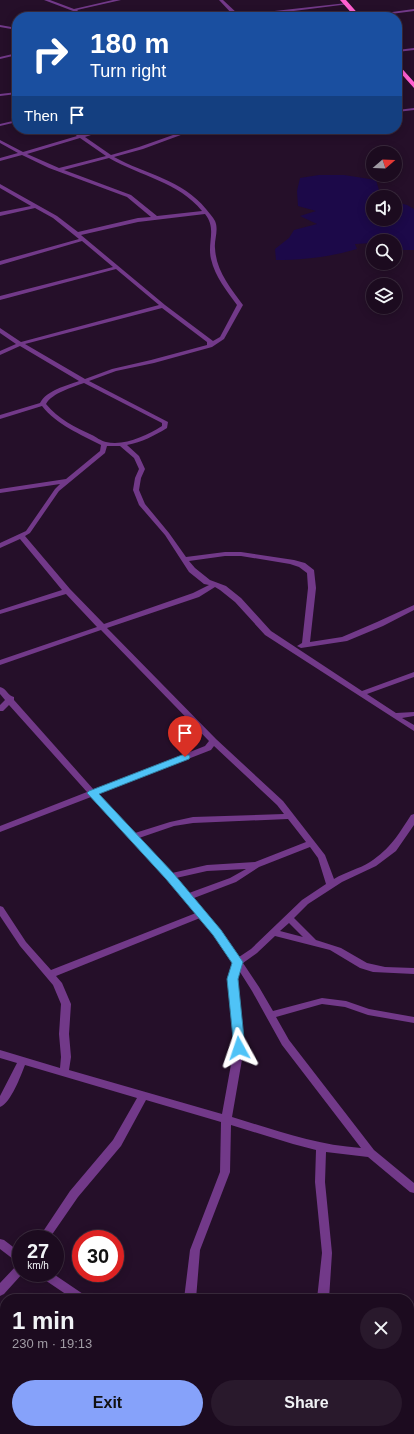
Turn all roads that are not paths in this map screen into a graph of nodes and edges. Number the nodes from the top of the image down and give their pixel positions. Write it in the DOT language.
graph roads {
  1 [pos="46,0"];
  2 [pos="119,0"];
  3 [pos="221,0"];
  4 [pos="345,2"];
  5 [pos="74,10"];
  6 [pos="414,10"];
  7 [pos="77,12"];
  8 [pos="232,12"];
  9 [pos="272,12"];
  10 [pos="354,12"];
  11 [pos="398,12"];
  12 [pos="0,26"];
  13 [pos="12,28"];
  14 [pos="414,49"];
  15 [pos="402,50"];
  16 [pos="12,55"];
  17 [pos="0,58"];
  18 [pos="402,70"];
  19 [pos="414,86"];
  20 [pos="12,93"];
  21 [pos="8,94"];
  22 [pos="0,96"];
  23 [pos="12,96"];
  24 [pos="414,109"];
  25 [pos="402,110"];
  26 [pos="12,122"];
  27 [pos="0,126"];
  28 [pos="79,134"];
  29 [pos="89,134"];
  30 [pos="181,134"];
  31 [pos="82,136"];
  32 [pos="0,141"];
  33 [pos="21,153"];
  34 [pos="111,156"];
  35 [pos="0,160"];
  36 [pos="59,170"];
  37 [pos="0,186"];
  38 [pos="36,206"];
  39 [pos="206,212"];
  40 [pos="0,214"];
  41 [pos="156,218"];
  42 [pos="78,234"];
  43 [pos="84,239"];
  44 [pos="0,263"];
  45 [pos="118,267"];
  46 [pos="0,298"];
  47 [pos="163,306"];
  48 [pos="0,330"];
  49 [pos="20,344"];
  50 [pos="210,346"];
  51 [pos="0,353"];
  52 [pos="84,381"];
  53 [pos="43,404"];
  54 [pos="0,417"];
  55 [pos="104,444"];
  56 [pos="123,445"];
  57 [pos="69,480"];
  58 [pos="0,491"];
  59 [pos="21,536"];
  60 [pos="0,546"];
  61 [pos="184,559"];
  62 [pos="214,585"];
  63 [pos="67,591"];
  64 [pos="414,607"];
  65 [pos="0,612"];
  66 [pos="103,628"];
  67 [pos="306,645"];
  68 [pos="292,648"];
  69 [pos="0,663"];
  70 [pos="414,674"];
  71 [pos="0,689"];
  72 [pos="361,694"];
  73 [pos="11,699"];
  74 [pos="0,709"];
  75 [pos="414,714"];
  76 [pos="394,716"];
  77 [pos="414,729"];
  78 [pos="213,741"];
  79 [pos="92,793"];
  80 [pos="291,816"];
  81 [pos="414,817"];
  82 [pos="0,829"];
  83 [pos="133,837"];
  84 [pos="312,843"];
  85 [pos="256,865"];
  86 [pos="170,876"];
  87 [pos="331,885"];
  88 [pos="188,897"];
  89 [pos="0,909"];
  90 [pos="202,914"];
  91 [pos="288,917"];
  92 [pos="274,932"];
  93 [pos="313,942"];
  94 [pos="238,962"];
  95 [pos="414,971"];
  96 [pos="49,975"];
  97 [pos="270,1015"];
  98 [pos="414,1020"];
  99 [pos="0,1054"];
  100 [pos="23,1060"];
  101 [pos="64,1072"];
  102 [pos="144,1095"];
  103 [pos="0,1103"];
  104 [pos="226,1120"];
  105 [pos="321,1146"];
  106 [pos="370,1153"];
  107 [pos="414,1189"];
  108 [pos="48,1230"];
  109 [pos="0,1243"];
  110 [pos="12,1252"];
  111 [pos="12,1278"];
  112 [pos="56,1282"];
  113 [pos="0,1291"];
  114 [pos="74,1294"];
  115 [pos="191,1294"];
  116 [pos="323,1294"];
  1 -- 5 [label="street"];
  2 -- 5 [label="street"];
  3 -- 8 [label="street"];
  4 -- 9 [label="street"];
  4 -- 10 [label="main road"];
  5 -- 7 [label="street"];
  6 -- 11 [label="street"];
  12 -- 13 [label="street"];
  14 -- 15 [label="street"];
  16 -- 17 [label="street"];
  18 -- 19 [label="main road"];
  20 -- 21 [label="street"];
  21 -- 22 [label="street"];
  21 -- 23 [label="street"];
  24 -- 25 [label="street"];
  26 -- 27 [label="street"];
  28 -- 31 [label="street"];
  29 -- 31 [label="street"];
  30 -- 34 [label="street"];
  31 -- 33 [label="street"];
  31 -- 34 [label="street"];
  32 -- 33 [label="street"];
  33 -- 35 [label="street"];
  33 -- 36 [label="street"];
  34 -- 36 [label="street"];
  34 -- 39 [label="street"];
  36 -- 41 [label="street"];
  37 -- 38 [label="street"];
  38 -- 40 [label="street"];
  38 -- 42 [label="street"];
  39 -- 41 [label="street"];
  39 -- 50 [label="street"];
  41 -- 42 [label="street"];
  42 -- 43 [label="street"];
  43 -- 44 [label="street"];
  43 -- 45 [label="street"];
  45 -- 46 [label="street"];
  45 -- 47 [label="street"];
  47 -- 49 [label="street"];
  47 -- 50 [label="street"];
  48 -- 49 [label="street"];
  49 -- 51 [label="street"];
  49 -- 52 [label="street"];
  50 -- 52 [label="street"];
  52 -- 53 [label="street"];
  52 -- 56 [label="street"];
  53 -- 54 [label="street"];
  53 -- 55 [label="street"];
  55 -- 56 [label="street"];
  55 -- 57 [label="street"];
  56 -- 61 [label="street"];
  57 -- 58 [label="street"];
  57 -- 59 [label="street"];
  59 -- 60 [label="street"];
  59 -- 63 [label="street"];
  61 -- 62 [label="street"];
  61 -- 67 [label="street"];
  62 -- 66 [label="street"];
  62 -- 68 [label="street"];
  63 -- 65 [label="street"];
  63 -- 66 [label="street"];
  64 -- 67 [label="street"];
  66 -- 69 [label="street"];
  66 -- 78 [label="street"];
  67 -- 68 [label="street"];
  68 -- 72 [label="street"];
  70 -- 72 [label="street"];
  71 -- 73 [label="street"];
  72 -- 76 [label="street"];
  73 -- 74 [label="street"];
  73 -- 79 [label="street"];
  75 -- 76 [label="street"];
  76 -- 77 [label="street"];
  78 -- 79 [label="street"];
  78 -- 80 [label="street"];
  79 -- 82 [label="street"];
  79 -- 83 [label="street"];
  80 -- 83 [label="street"];
  80 -- 84 [label="street"];
  81 -- 87 [label="street"];
  83 -- 86 [label="street"];
  84 -- 85 [label="street"];
  84 -- 87 [label="street"];
  85 -- 86 [label="street"];
  85 -- 88 [label="street"];
  86 -- 88 [label="street"];
  87 -- 91 [label="street"];
  88 -- 90 [label="street"];
  89 -- 96 [label="street"];
  90 -- 94 [label="street"];
  90 -- 96 [label="street"];
  91 -- 92 [label="street"];
  91 -- 93 [label="street"];
  92 -- 93 [label="street"];
  92 -- 94 [label="street"];
  93 -- 95 [label="street"];
  94 -- 97 [label="street"];
  94 -- 104 [label="street"];
  96 -- 101 [label="street"];
  97 -- 98 [label="street"];
  97 -- 106 [label="street"];
  99 -- 100 [label="street"];
  100 -- 101 [label="street"];
  100 -- 103 [label="street"];
  101 -- 102 [label="street"];
  102 -- 104 [label="street"];
  102 -- 108 [label="street"];
  104 -- 105 [label="street"];
  104 -- 115 [label="street"];
  105 -- 106 [label="street"];
  105 -- 116 [label="street"];
  106 -- 107 [label="street"];
  109 -- 110 [label="street"];
  111 -- 113 [label="street"];
  112 -- 114 [label="street"];
}
